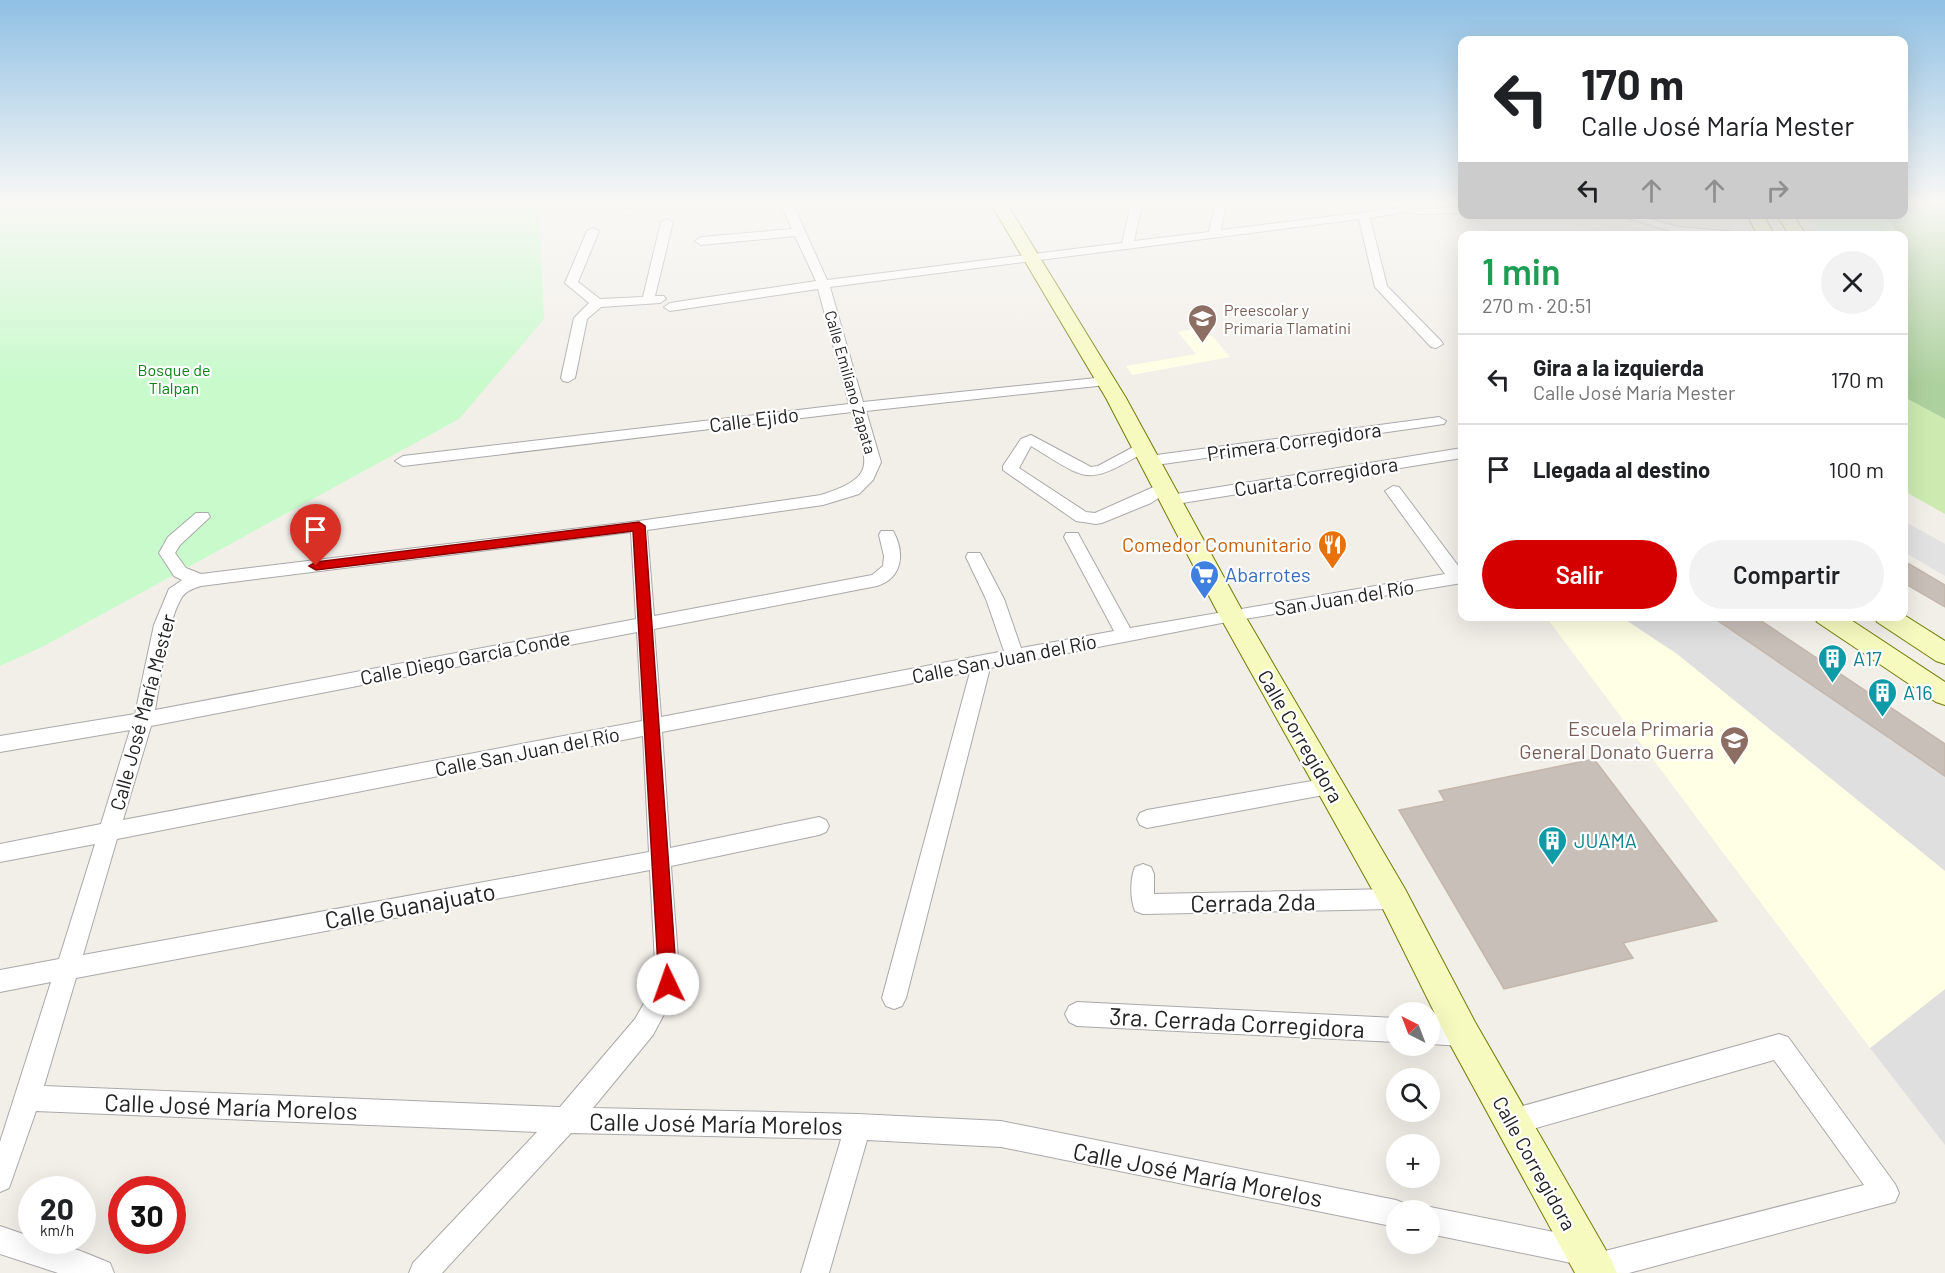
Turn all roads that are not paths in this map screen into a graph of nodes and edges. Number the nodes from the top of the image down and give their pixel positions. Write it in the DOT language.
graph roads {
  1 [pos="579,263"];
  2 [pos="657,263"];
  3 [pos="813,263"];
  4 [pos="989,263"];
  5 [pos="1035,263"];
  6 [pos="1376,263"];
  7 [pos="823,284"];
  8 [pos="648,300"];
  9 [pos="702,302"];
  10 [pos="597,303"];
  11 [pos="670,307"];
  12 [pos="1436,344"];
  13 [pos="568,378"];
  14 [pos="1106,381"];
  15 [pos="859,407"];
  16 [pos="1439,421"];
  17 [pos="1146,454"];
  18 [pos="1458,454"];
  19 [pos="403,461"];
  20 [pos="854,490"];
  21 [pos="1393,491"];
  22 [pos="1167,494"];
  23 [pos="202,517"];
  24 [pos="639,526"];
  25 [pos="887,535"];
  26 [pos="1072,537"];
  27 [pos="974,557"];
  28 [pos="1458,575"];
  29 [pos="1458,578"];
  30 [pos="200,580"];
  31 [pos="1232,615"];
  32 [pos="1834,621"];
  33 [pos="1894,621"];
  34 [pos="646,622"];
  35 [pos="1125,635"];
  36 [pos="1945,654"];
  37 [pos="1015,656"];
  38 [pos="982,662"];
  39 [pos="1945,695"];
  40 [pos="143,720"];
  41 [pos="652,727"];
  42 [pos="0,744"];
  43 [pos="1329,786"];
  44 [pos="1147,819"];
  45 [pos="819,826"];
  46 [pos="109,831"];
  47 [pos="0,854"];
  48 [pos="661,859"];
  49 [pos="1143,874"];
  50 [pos="1394,899"];
  51 [pos="68,968"];
  52 [pos="0,981"];
  53 [pos="894,998"];
  54 [pos="1077,1014"];
  55 [pos="1386,1029"];
  56 [pos="1440,1033"];
  57 [pos="1463,1034"];
  58 [pos="28,1098"];
  59 [pos="566,1120"];
  60 [pos="1512,1122"];
  61 [pos="858,1127"];
  62 [pos="0,1179"];
  63 [pos="1386,1212"];
  64 [pos="1440,1224"];
  65 [pos="0,1240"];
  66 [pos="1592,1264"];
  67 [pos="100,1273"];
  68 [pos="423,1273"];
  69 [pos="815,1273"];
  1 -- 10 [label="street"];
  2 -- 8 [label="street"];
  3 -- 7 [label="street, Calle Emiliano Zapata"];
  4 -- 7 [label="street"];
  5 -- 14 [label="street, Calle Corregidora"];
  6 -- 12 [label="street"];
  7 -- 9 [label="street"];
  7 -- 15 [label="street, Calle Emiliano Zapata"];
  8 -- 9 [label="street"];
  8 -- 10 [label="street"];
  9 -- 11 [label="street"];
  10 -- 13 [label="street"];
  14 -- 15 [label="street, Calle Ejido"];
  14 -- 17 [label="street, Calle Corregidora"];
  15 -- 19 [label="street, Calle Ejido"];
  15 -- 20 [label="street, Calle Emiliano Zapata"];
  16 -- 17 [label="street, Primera Corregidora"];
  17 -- 22 [label="street, Calle Corregidora"];
  17 -- 22 [label="street, Cuarta Corregidora"];
  18 -- 22 [label="street, Cuarta Corregidora"];
  20 -- 24 [label="street, Calle José María Mester"];
  21 -- 28 [label="street, San Juan del Río"];
  22 -- 31 [label="street, Calle Corregidora"];
  23 -- 30 [label="street"];
  24 -- 30 [label="street, Calle José María Mester"];
  24 -- 34 [label="street"];
  25 -- 34 [label="street, Calle Diego García Conde"];
  26 -- 35 [label="street"];
  27 -- 37 [label="street"];
  29 -- 31 [label="street, San Juan del Río"];
  30 -- 40 [label="street, Calle José María Mester"];
  31 -- 35 [label="street, Calle San Juan del Río"];
  31 -- 43 [label="street, Calle Corregidora"];
  32 -- 39 [label="street"];
  33 -- 36 [label="street"];
  34 -- 40 [label="street, Calle Diego García Conde"];
  34 -- 41 [label="street"];
  35 -- 37 [label="street, Calle San Juan del Río"];
  37 -- 38 [label="street, Calle San Juan del Río"];
  38 -- 41 [label="street, Calle San Juan del Río"];
  38 -- 53 [label="street"];
  40 -- 42 [label="street, Calle Diego García Conde"];
  40 -- 46 [label="street, Calle José María Mester"];
  41 -- 46 [label="street, Calle San Juan del Río"];
  41 -- 48 [label="street"];
  43 -- 44 [label="street"];
  43 -- 50 [label="street, Calle Corregidora"];
  45 -- 48 [label="street, Calle Guanajuato"];
  46 -- 47 [label="street, Calle San Juan del Río"];
  46 -- 51 [label="street, Calle José María Mester"];
  48 -- 51 [label="street, Calle Guanajuato"];
  48 -- 59 [label="street"];
  49 -- 50 [label="street, Cerrada 2da"];
  50 -- 57 [label="street, Calle Corregidora"];
  51 -- 52 [label="street, Calle Guanajuato"];
  51 -- 58 [label="street, Calle José María Mester"];
  54 -- 55 [label="street, 3ra. Cerrada Corregidora"];
  56 -- 57 [label="street"];
  57 -- 60 [label="street, Calle Corregidora"];
  58 -- 59 [label="street, Calle José María Morelos"];
  58 -- 62 [label="street, Calle José María Mester"];
  59 -- 61 [label="street, Calle José María Morelos"];
  59 -- 68 [label="street"];
  60 -- 66 [label="street, Calle Corregidora"];
  60 -- 66 [label="street"];
  61 -- 63 [label="street, Calle José María Morelos"];
  61 -- 69 [label="street"];
  64 -- 66 [label="street"];
  65 -- 67 [label="street"];
}
